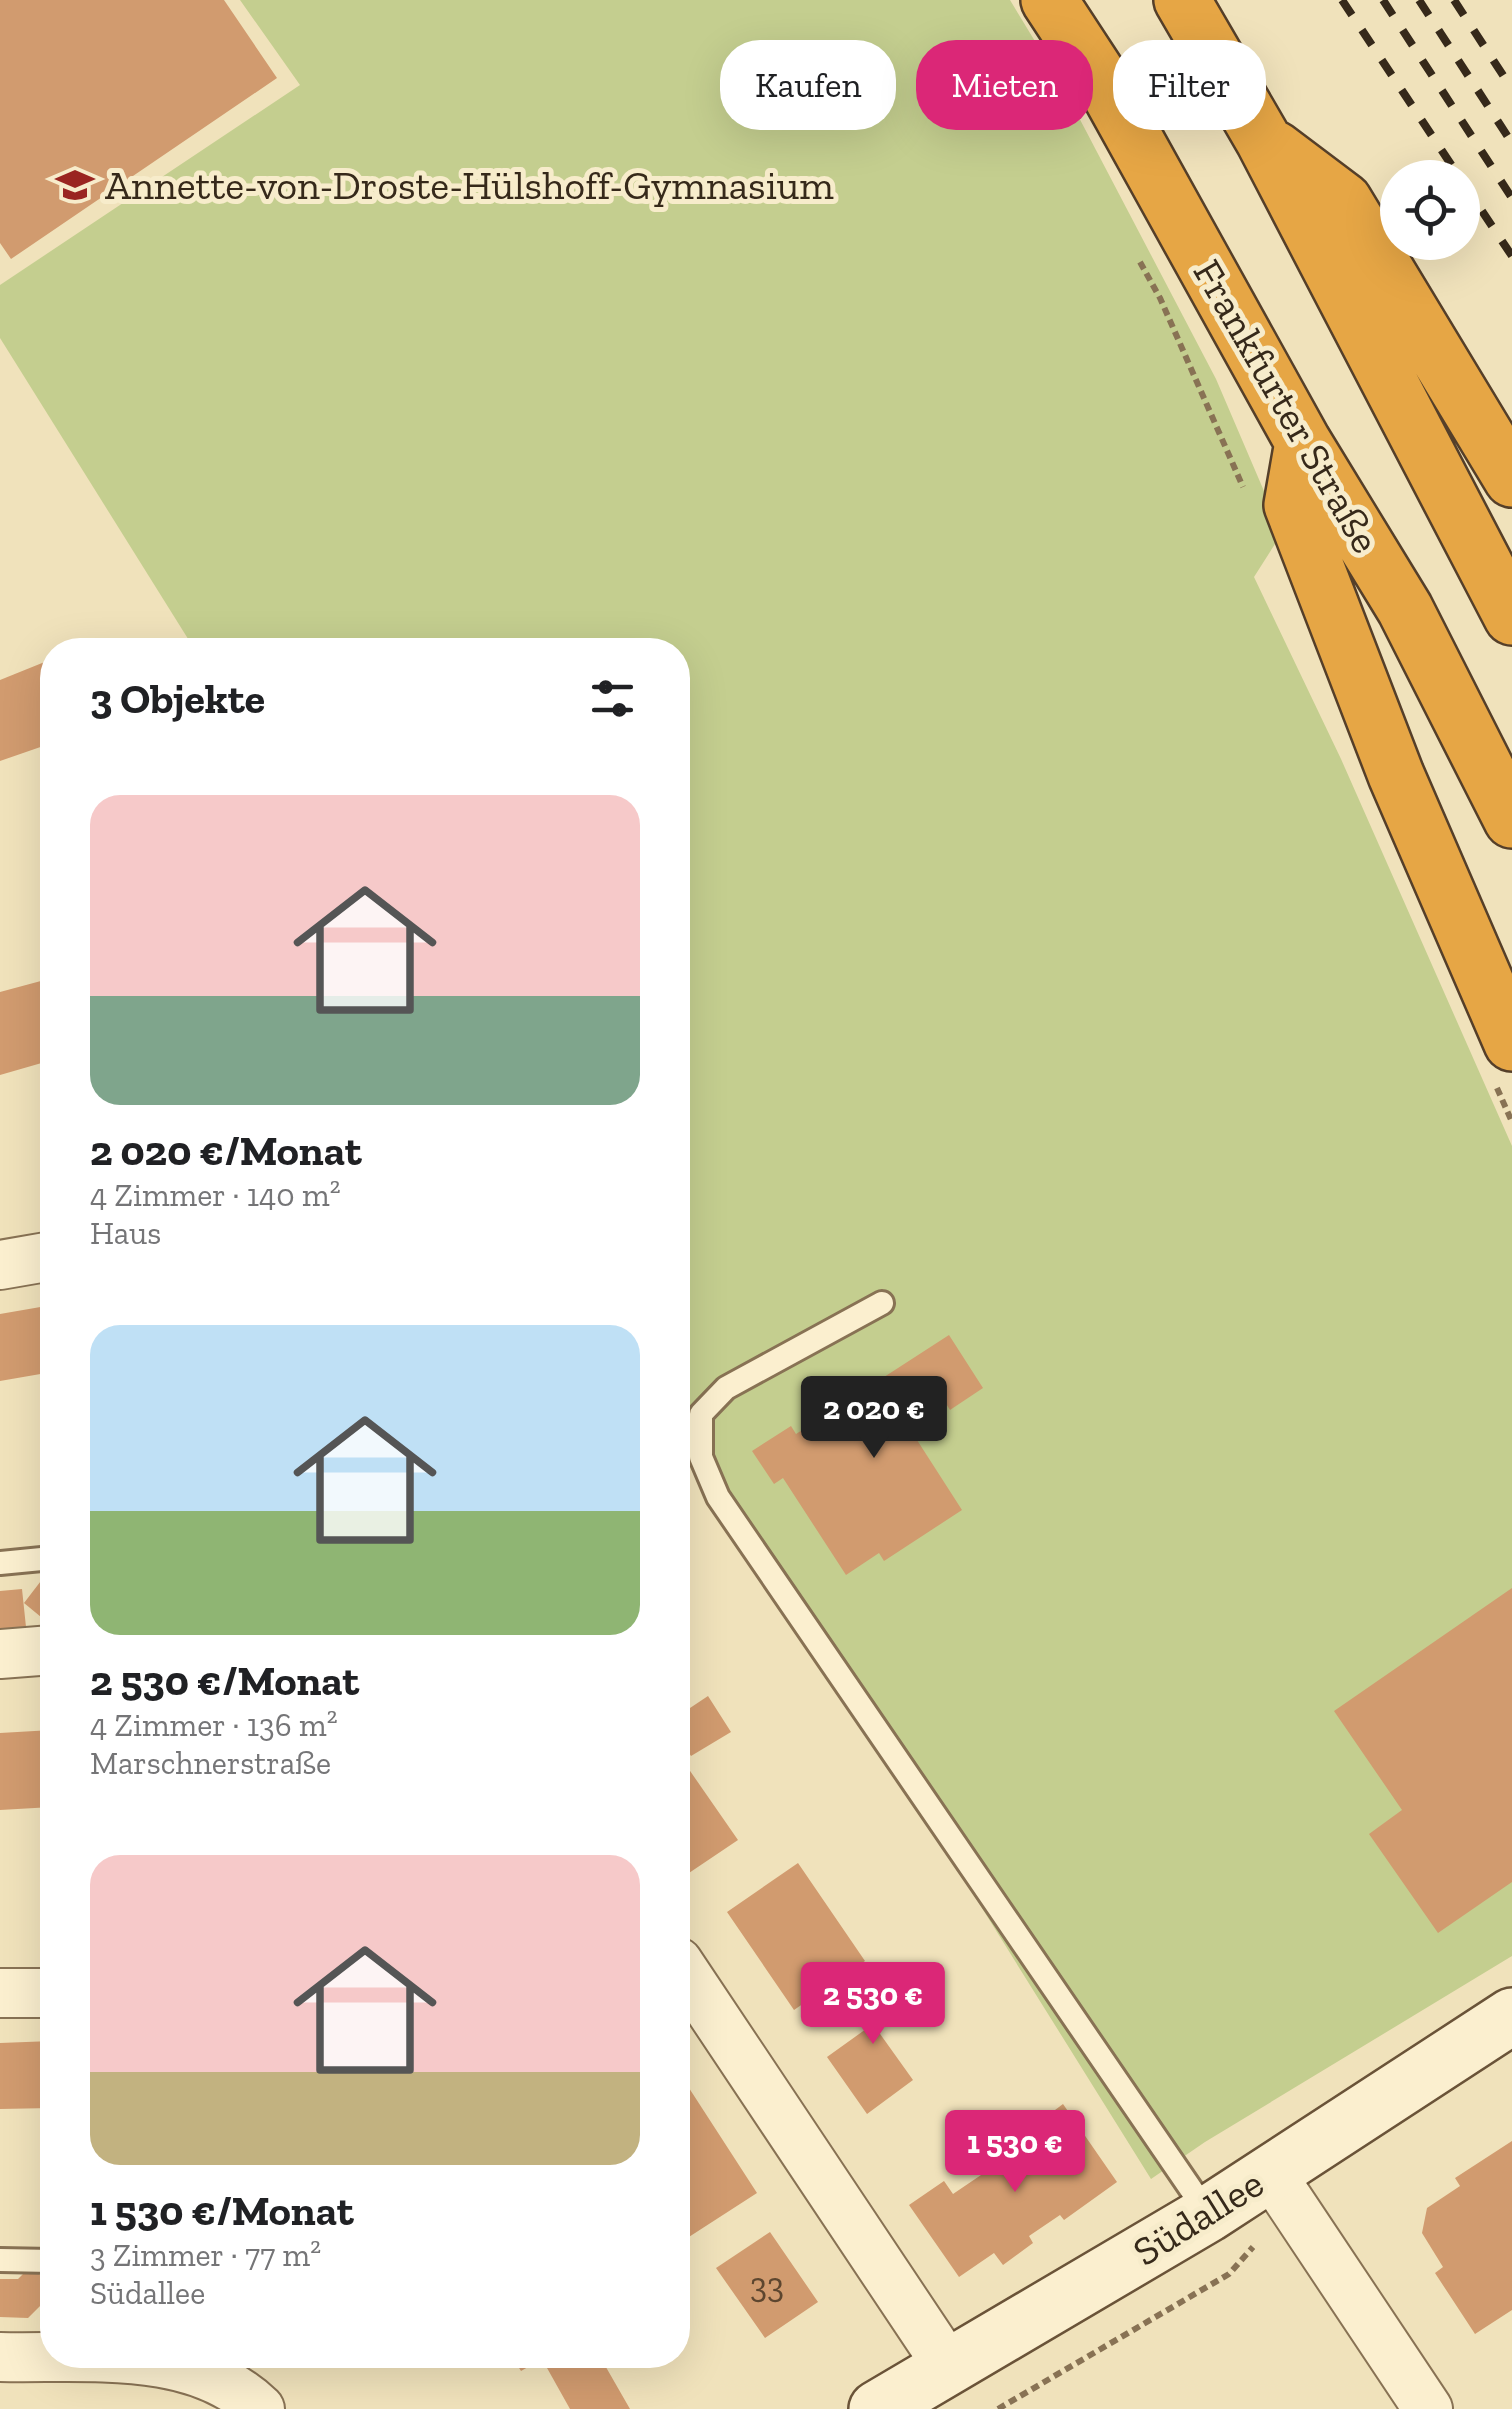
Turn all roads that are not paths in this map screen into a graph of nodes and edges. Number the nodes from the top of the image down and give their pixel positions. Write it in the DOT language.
graph roads {
  1 [pos="1048,0"];
  2 [pos="1182,0"];
  3 [pos="1264,140"];
  4 [pos="1302,442"];
  5 [pos="1512,480"];
  6 [pos="1512,617"];
  7 [pos="1512,820"];
  8 [pos="1512,1044"];
  9 [pos="40,1258"];
  10 [pos="0,1265"];
  11 [pos="882,1303"];
  12 [pos="40,1559"];
  13 [pos="0,1563"];
  14 [pos="40,1651"];
  15 [pos="0,1654"];
  16 [pos="690,1980"];
  17 [pos="0,1992"];
  18 [pos="40,1992"];
  19 [pos="1512,2016"];
  20 [pos="1270,2172"];
  21 [pos="1208,2214"];
  22 [pos="0,2260"];
  23 [pos="40,2260"];
  24 [pos="0,2356"];
  25 [pos="40,2357"];
  26 [pos="215,2368"];
  27 [pos="949,2368"];
  28 [pos="260,2409"];
  29 [pos="879,2409"];
  30 [pos="1428,2409"];
  1 -- 4 [label="highway, Frankfurter Straße"];
  2 -- 3 [label="highway"];
  3 -- 5 [label="highway"];
  3 -- 6 [label="highway"];
  4 -- 7 [label="highway, Frankfurter Straße"];
  4 -- 8 [label="highway"];
  9 -- 10 [label="street"];
  11 -- 21 [label="lane"];
  12 -- 13 [label="lane"];
  14 -- 15 [label="street"];
  16 -- 27 [label="street"];
  17 -- 18 [label="street"];
  19 -- 20 [label="street, Südallee"];
  20 -- 21 [label="street, Südallee"];
  20 -- 30 [label="street"];
  21 -- 27 [label="street, Südallee"];
  22 -- 23 [label="lane"];
  24 -- 25 [label="street"];
  26 -- 28 [label="street"];
  27 -- 29 [label="street, Südallee"];
}
